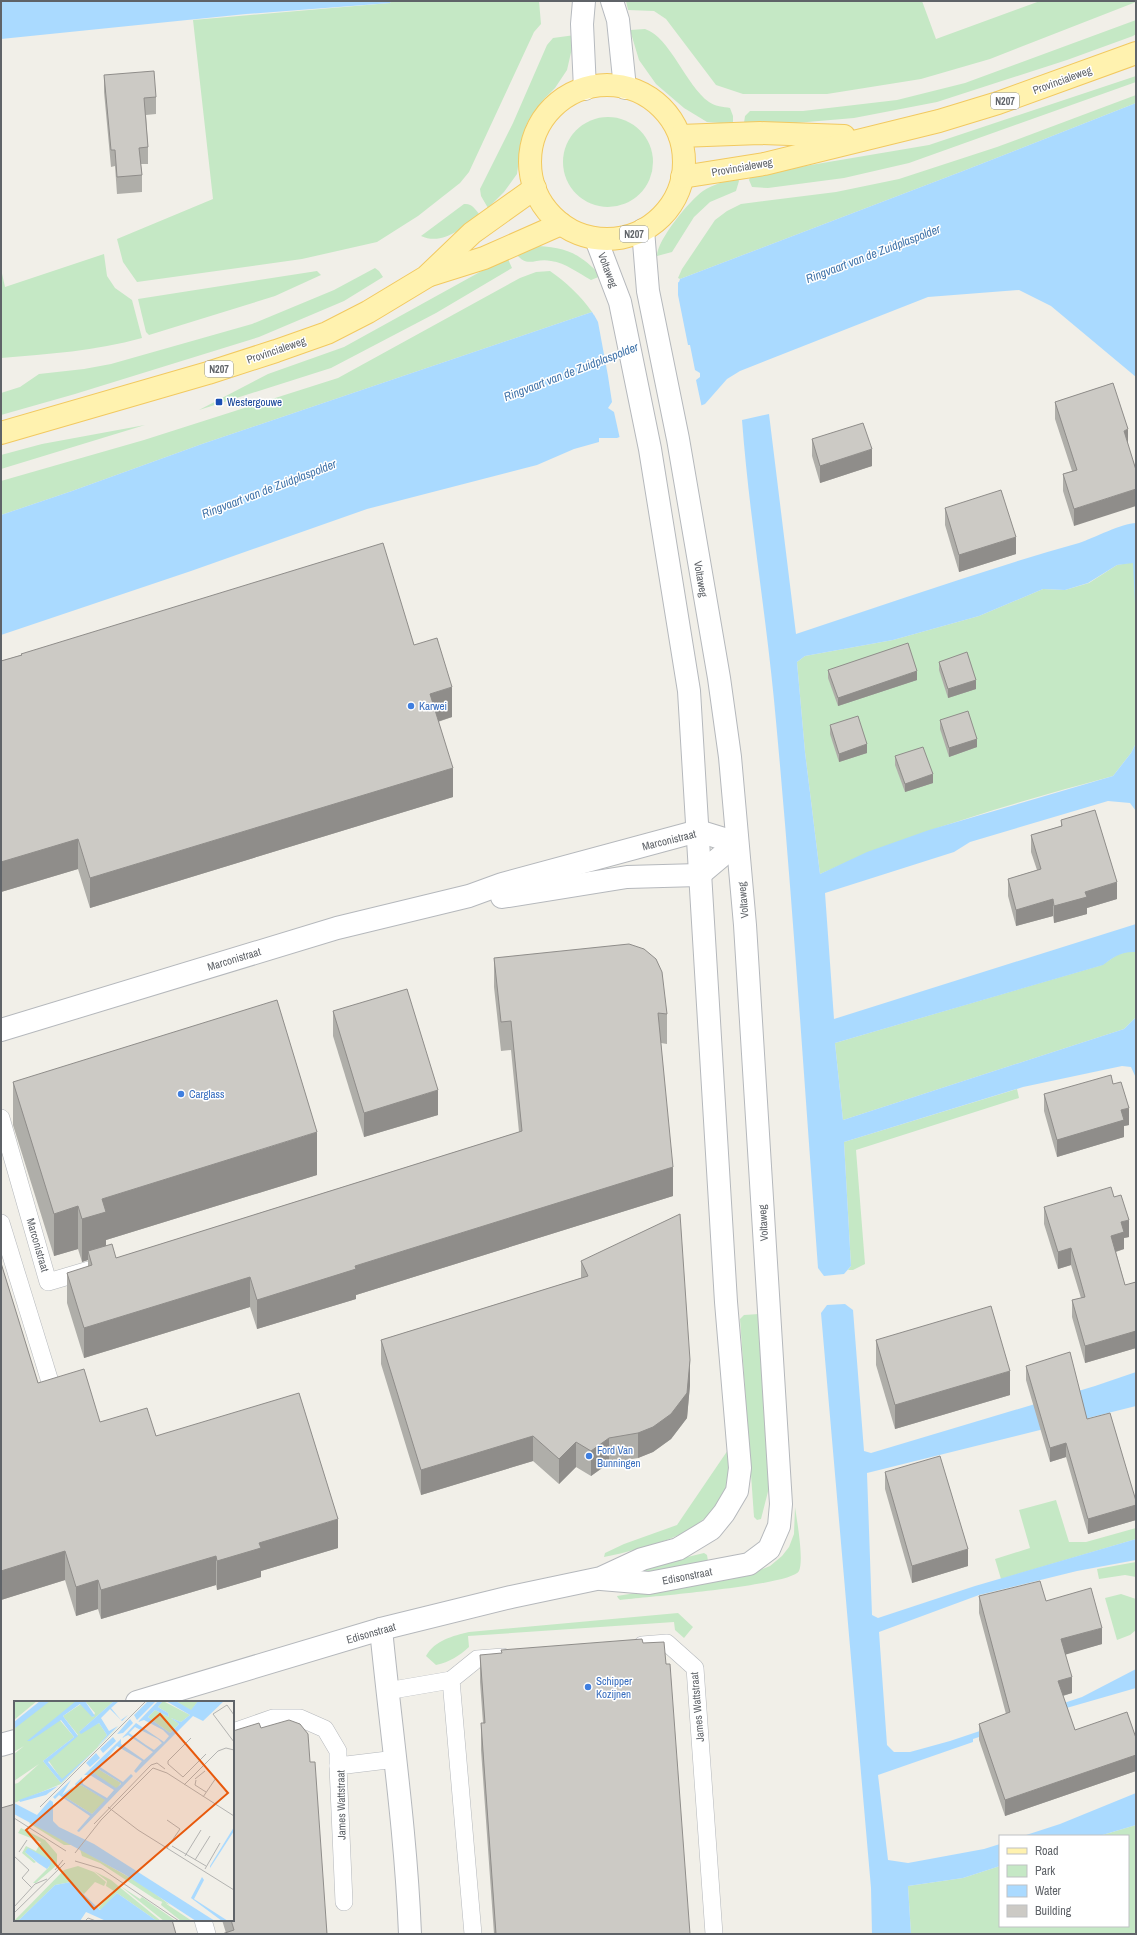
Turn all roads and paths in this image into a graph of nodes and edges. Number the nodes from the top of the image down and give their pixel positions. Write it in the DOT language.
graph roads {
  1 [pos="584,1"];
  2 [pos="612,1"];
  3 [pos="1136,53"];
  4 [pos="625,88"];
  5 [pos="585,89"];
  6 [pos="680,136"];
  7 [pos="871,136"];
  8 [pos="682,177"];
  9 [pos="535,188"];
  10 [pos="561,224"];
  11 [pos="643,230"];
  12 [pos="596,239"];
  13 [pos="426,277"];
  14 [pos="1,433"];
  15 [pos="698,831"];
  16 [pos="737,843"];
  17 [pos="699,875"];
  18 [pos="469,896"];
  19 [pos="1,1030"];
  20 [pos="1,1118"];
  21 [pos="1,1223"];
  22 [pos="102,1266"];
  23 [pos="51,1386"];
  24 [pos="724,1514"];
  25 [pos="749,1564"];
  26 [pos="601,1578"];
  27 [pos="381,1629"];
  28 [pos="628,1646"];
  29 [pos="516,1656"];
  30 [pos="451,1680"];
  31 [pos="387,1691"];
  32 [pos="142,1701"];
  33 [pos="234,1732"];
  34 [pos="14,1740"];
  35 [pos="1,1745"];
  36 [pos="396,1759"];
  37 [pos="338,1766"];
  38 [pos="344,1902"];
  39 [pos="203,1921"];
  40 [pos="207,1934"];
  41 [pos="410,1934"];
  42 [pos="472,1934"];
  43 [pos="714,1934"];
  1 -- 5 [label="street"];
  2 -- 4 [label="street"];
  3 -- 7 [label="main road, Provincialeweg / N207"];
  4 -- 5 [label="main road, N207"];
  4 -- 6 [label="main road, N207"];
  5 -- 9 [label="main road, N207"];
  6 -- 7 [label="main road, Provincialeweg / N207"];
  6 -- 8 [label="main road, N207"];
  7 -- 8 [label="main road, Provincialeweg / N207"];
  8 -- 11 [label="main road, N207"];
  9 -- 10 [label="main road, N207"];
  9 -- 13 [label="main road, Provincialeweg / N207"];
  10 -- 12 [label="main road, N207"];
  10 -- 13 [label="main road, Provincialeweg / N207"];
  11 -- 12 [label="main road, N207"];
  11 -- 16 [label="street, Voltaweg"];
  12 -- 15 [label="street, Voltaweg"];
  13 -- 14 [label="main road, Provincialeweg / N207"];
  15 -- 16 [label="street, Marconistraat"];
  15 -- 17 [label="street, Voltaweg"];
  15 -- 18 [label="street, Marconistraat"];
  16 -- 17 [label="street"];
  16 -- 25 [label="street, Voltaweg"];
  17 -- 18 [label="street, Marconistraat"];
  17 -- 24 [label="street, Voltaweg"];
  18 -- 19 [label="street, Marconistraat"];
  20 -- 22 [label="lane, Marconistraat"];
  21 -- 23 [label="lane"];
  24 -- 26 [label="street, Edisonstraat"];
  25 -- 26 [label="street, Edisonstraat"];
  26 -- 27 [label="street, Edisonstraat"];
  27 -- 31 [label="street"];
  27 -- 32 [label="street, Edisonstraat"];
  28 -- 43 [label="lane, James Wattstraat"];
  29 -- 30 [label="lane"];
  30 -- 31 [label="lane"];
  30 -- 42 [label="lane"];
  31 -- 36 [label="street"];
  33 -- 37 [label="lane"];
  34 -- 35 [label="street"];
  36 -- 37 [label="lane, James Wattstraat"];
  36 -- 41 [label="street"];
  37 -- 38 [label="lane, James Wattstraat"];
  39 -- 40 [label="lane"];
}
